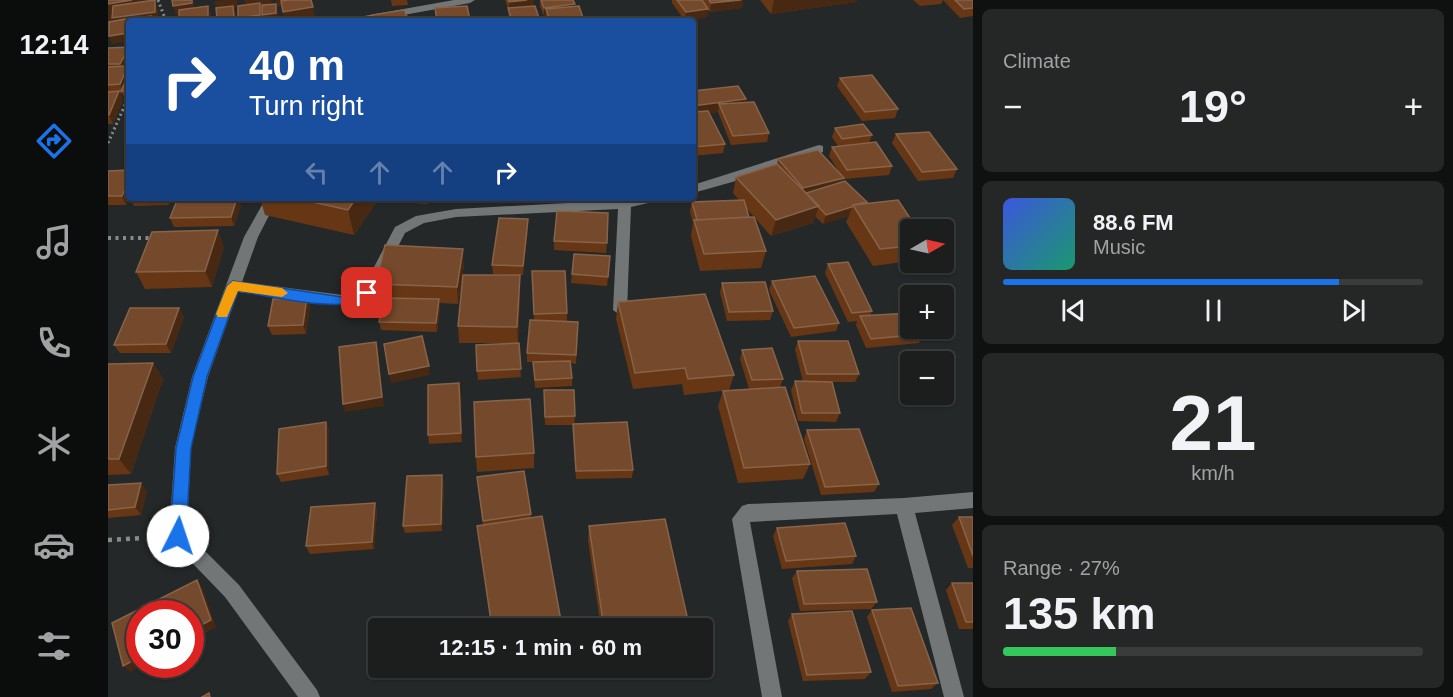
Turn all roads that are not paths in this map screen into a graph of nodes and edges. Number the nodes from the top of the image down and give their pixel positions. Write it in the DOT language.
graph roads {
  1 [pos="470,0"];
  2 [pos="370,18"];
  3 [pos="819,149"];
  4 [pos="696,188"];
  5 [pos="270,201"];
  6 [pos="639,201"];
  7 [pos="625,204"];
  8 [pos="233,286"];
  9 [pos="620,310"];
  10 [pos="973,500"];
  11 [pos="904,506"];
  12 [pos="310,697"];
  13 [pos="772,697"];
  14 [pos="954,697"];
  1 -- 2 [label="street"];
  3 -- 4 [label="street"];
  5 -- 8 [label="street"];
  6 -- 7 [label="street"];
  7 -- 8 [label="street"];
  7 -- 9 [label="street"];
  8 -- 12 [label="street"];
  10 -- 11 [label="street"];
  11 -- 13 [label="street"];
  11 -- 14 [label="street"];
}
